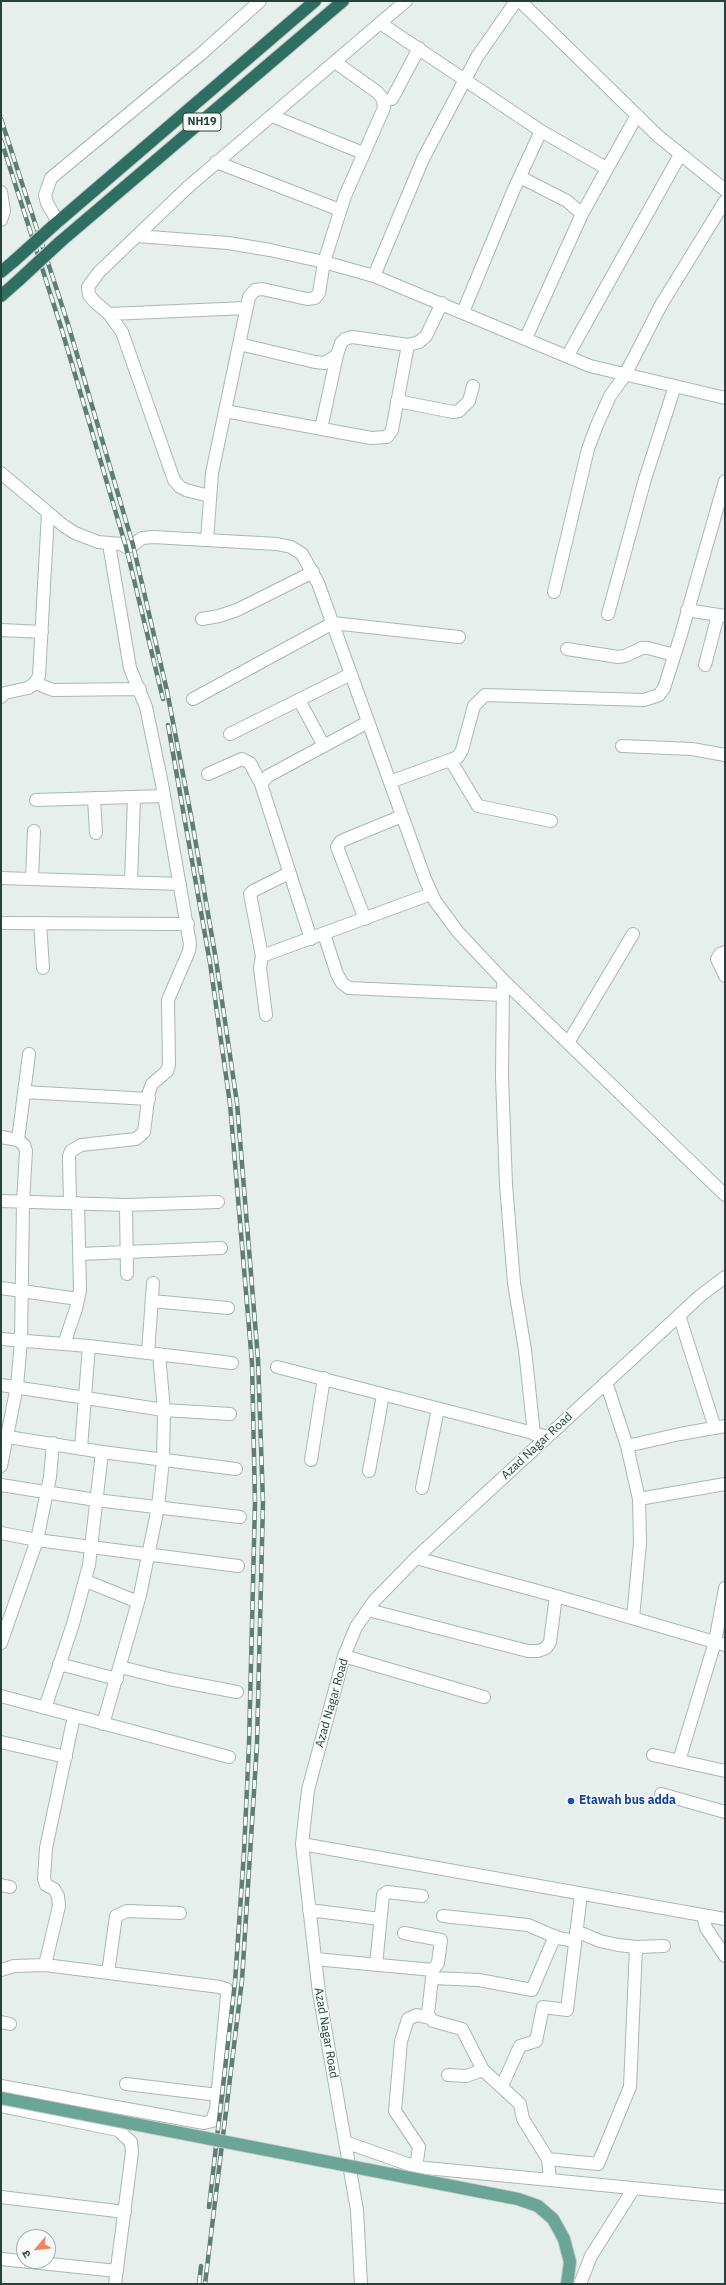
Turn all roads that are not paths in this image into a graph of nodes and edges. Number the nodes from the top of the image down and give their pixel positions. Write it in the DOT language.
graph roads {
  1 [pos="260,1"];
  2 [pos="315,1"];
  3 [pos="343,1"];
  4 [pos="406,1"];
  5 [pos="516,1"];
  6 [pos="520,1"];
  7 [pos="380,23"];
  8 [pos="419,48"];
  9 [pos="335,62"];
  10 [pos="467,80"];
  11 [pos="392,99"];
  12 [pos="637,115"];
  13 [pos="272,116"];
  14 [pos="542,131"];
  15 [pos="363,153"];
  16 [pos="680,155"];
  17 [pos="216,162"];
  18 [pos="606,168"];
  19 [pos="520,177"];
  20 [pos="725,190"];
  21 [pos="1,192"];
  22 [pos="725,201"];
  23 [pos="340,210"];
  24 [pos="582,214"];
  25 [pos="1,220"];
  26 [pos="56,223"];
  27 [pos="137,236"];
  28 [pos="324,262"];
  29 [pos="1,272"];
  30 [pos="374,276"];
  31 [pos="1,296"];
  32 [pos="442,303"];
  33 [pos="246,308"];
  34 [pos="463,312"];
  35 [pos="109,314"];
  36 [pos="526,338"];
  37 [pos="238,344"];
  38 [pos="408,345"];
  39 [pos="337,355"];
  40 [pos="568,355"];
  41 [pos="625,375"];
  42 [pos="473,386"];
  43 [pos="675,386"];
  44 [pos="725,398"];
  45 [pos="397,401"];
  46 [pos="225,411"];
  47 [pos="321,429"];
  48 [pos="1,473"];
  49 [pos="725,480"];
  50 [pos="209,496"];
  51 [pos="48,513"];
  52 [pos="207,540"];
  53 [pos="109,544"];
  54 [pos="313,572"];
  55 [pos="554,592"];
  56 [pos="687,610"];
  57 [pos="608,614"];
  58 [pos="721,615"];
  59 [pos="202,619"];
  60 [pos="333,623"];
  61 [pos="1,630"];
  62 [pos="42,632"];
  63 [pos="459,637"];
  64 [pos="567,649"];
  65 [pos="674,655"];
  66 [pos="705,665"];
  67 [pos="351,674"];
  68 [pos="35,684"];
  69 [pos="140,689"];
  70 [pos="1,696"];
  71 [pos="192,699"];
  72 [pos="299,700"];
  73 [pos="368,722"];
  74 [pos="230,734"];
  75 [pos="324,746"];
  76 [pos="622,746"];
  77 [pos="725,755"];
  78 [pos="451,761"];
  79 [pos="208,774"];
  80 [pos="390,782"];
  81 [pos="261,784"];
  82 [pos="164,796"];
  83 [pos="134,797"];
  84 [pos="94,798"];
  85 [pos="36,800"];
  86 [pos="402,816"];
  87 [pos="551,821"];
  88 [pos="34,831"];
  89 [pos="96,834"];
  90 [pos="289,873"];
  91 [pos="1,878"];
  92 [pos="32,879"];
  93 [pos="130,882"];
  94 [pos="180,884"];
  95 [pos="432,894"];
  96 [pos="365,919"];
  97 [pos="1,923"];
  98 [pos="40,923"];
  99 [pos="188,924"];
  100 [pos="324,934"];
  101 [pos="633,934"];
  102 [pos="311,939"];
  103 [pos="725,952"];
  104 [pos="262,956"];
  105 [pos="42,968"];
  106 [pos="725,976"];
  107 [pos="503,980"];
  108 [pos="503,995"];
  109 [pos="266,1015"];
  110 [pos="568,1043"];
  111 [pos="29,1054"];
  112 [pos="24,1092"];
  113 [pos="148,1099"];
  114 [pos="1,1138"];
  115 [pos="18,1140"];
  116 [pos="725,1195"];
  117 [pos="1,1201"];
  118 [pos="23,1202"];
  119 [pos="218,1202"];
  120 [pos="74,1203"];
  121 [pos="126,1205"];
  122 [pos="222,1248"];
  123 [pos="127,1252"];
  124 [pos="79,1254"];
  125 [pos="127,1274"];
  126 [pos="725,1276"];
  127 [pos="153,1283"];
  128 [pos="1,1288"];
  129 [pos="22,1292"];
  130 [pos="78,1299"];
  131 [pos="152,1301"];
  132 [pos="228,1308"];
  133 [pos="679,1315"];
  134 [pos="1,1339"];
  135 [pos="21,1341"];
  136 [pos="64,1344"];
  137 [pos="88,1346"];
  138 [pos="154,1354"];
  139 [pos="232,1363"];
  140 [pos="277,1367"];
  141 [pos="324,1378"];
  142 [pos="606,1382"];
  143 [pos="1,1385"];
  144 [pos="17,1386"];
  145 [pos="384,1395"];
  146 [pos="86,1398"];
  147 [pos="438,1409"];
  148 [pos="164,1410"];
  149 [pos="230,1414"];
  150 [pos="720,1427"];
  151 [pos="534,1434"];
  152 [pos="8,1437"];
  153 [pos="548,1437"];
  154 [pos="53,1443"];
  155 [pos="627,1446"];
  156 [pos="81,1448"];
  157 [pos="102,1452"];
  158 [pos="163,1460"];
  159 [pos="311,1460"];
  160 [pos="1,1466"];
  161 [pos="236,1469"];
  162 [pos="369,1471"];
  163 [pos="725,1484"];
  164 [pos="1,1485"];
  165 [pos="422,1488"];
  166 [pos="46,1492"];
  167 [pos="639,1499"];
  168 [pos="96,1500"];
  169 [pos="158,1507"];
  170 [pos="240,1517"];
  171 [pos="1,1534"];
  172 [pos="37,1540"];
  173 [pos="92,1547"];
  174 [pos="150,1554"];
  175 [pos="416,1558"];
  176 [pos="238,1566"];
  177 [pos="86,1581"];
  178 [pos="725,1588"];
  179 [pos="556,1596"];
  180 [pos="138,1602"];
  181 [pos="368,1610"];
  182 [pos="633,1618"];
  183 [pos="1,1643"];
  184 [pos="720,1644"];
  185 [pos="344,1656"];
  186 [pos="59,1664"];
  187 [pos="119,1673"];
  188 [pos="237,1692"];
  189 [pos="1,1696"];
  190 [pos="484,1697"];
  191 [pos="45,1708"];
  192 [pos="74,1716"];
  193 [pos="103,1724"];
  194 [pos="1,1742"];
  195 [pos="653,1755"];
  196 [pos="66,1757"];
  197 [pos="229,1757"];
  198 [pos="679,1761"];
  199 [pos="725,1771"];
  200 [pos="660,1794"];
  201 [pos="725,1812"];
  202 [pos="302,1844"];
  203 [pos="581,1894"];
  204 [pos="422,1896"];
  205 [pos="308,1910"];
  206 [pos="180,1913"];
  207 [pos="443,1916"];
  208 [pos="704,1916"];
  209 [pos="380,1919"];
  210 [pos="725,1919"];
  211 [pos="404,1933"];
  212 [pos="555,1936"];
  213 [pos="576,1936"];
  214 [pos="664,1946"];
  215 [pos="636,1947"];
  216 [pos="725,1956"];
  217 [pos="314,1959"];
  218 [pos="45,1965"];
  219 [pos="376,1965"];
  220 [pos="1,1970"];
  221 [pos="108,1973"];
  222 [pos="432,1974"];
  223 [pos="430,2018"];
  224 [pos="483,2070"];
  225 [pos="448,2075"];
  226 [pos="126,2084"];
  227 [pos="1,2086"];
  228 [pos="502,2086"];
  229 [pos="218,2095"];
  230 [pos="1,2098"];
  231 [pos="1,2106"];
  232 [pos="345,2142"];
  233 [pos="548,2159"];
  234 [pos="416,2168"];
  235 [pos="550,2180"];
  236 [pos="634,2188"];
  237 [pos="1,2197"];
  238 [pos="725,2197"];
  239 [pos="125,2212"];
  240 [pos="1,2259"];
  241 [pos="117,2271"];
  242 [pos="115,2284"];
  243 [pos="361,2284"];
  244 [pos="567,2284"];
  245 [pos="580,2284"];
  1 -- 26 [label="street"];
  2 -- 26 [label="highway, NH19"];
  3 -- 31 [label="highway, NH19, bridge"];
  4 -- 7 [label="street"];
  5 -- 10 [label="street"];
  6 -- 12 [label="street"];
  7 -- 8 [label="street"];
  7 -- 9 [label="street"];
  8 -- 10 [label="street"];
  8 -- 11 [label="street"];
  9 -- 13 [label="street"];
  9 -- 15 [label="street"];
  10 -- 14 [label="street"];
  10 -- 30 [label="street"];
  12 -- 16 [label="street"];
  12 -- 18 [label="street"];
  13 -- 15 [label="street"];
  13 -- 17 [label="street"];
  14 -- 18 [label="street"];
  14 -- 19 [label="street"];
  15 -- 23 [label="street"];
  16 -- 20 [label="street"];
  16 -- 40 [label="street"];
  17 -- 23 [label="street"];
  17 -- 27 [label="street"];
  18 -- 24 [label="street"];
  19 -- 24 [label="street"];
  19 -- 34 [label="street"];
  21 -- 25 [label="street"];
  22 -- 41 [label="street"];
  23 -- 28 [label="street"];
  24 -- 36 [label="street"];
  26 -- 29 [label="highway, NH19, bridge"];
  27 -- 28 [label="street"];
  27 -- 35 [label="street"];
  28 -- 30 [label="street"];
  28 -- 33 [label="street"];
  30 -- 32 [label="street"];
  32 -- 34 [label="street"];
  32 -- 38 [label="street"];
  33 -- 35 [label="street"];
  33 -- 37 [label="street"];
  34 -- 36 [label="street"];
  35 -- 50 [label="street"];
  36 -- 40 [label="street"];
  37 -- 39 [label="street"];
  37 -- 46 [label="street"];
  38 -- 39 [label="street"];
  38 -- 45 [label="street"];
  39 -- 47 [label="street"];
  40 -- 41 [label="street"];
  41 -- 43 [label="street"];
  41 -- 55 [label="street"];
  42 -- 45 [label="street"];
  43 -- 44 [label="street"];
  43 -- 57 [label="street"];
  45 -- 47 [label="street"];
  46 -- 47 [label="street"];
  46 -- 50 [label="street"];
  48 -- 51 [label="street"];
  49 -- 56 [label="street"];
  50 -- 52 [label="street"];
  51 -- 53 [label="street"];
  51 -- 62 [label="street"];
  52 -- 53 [label="street"];
  52 -- 54 [label="street"];
  53 -- 69 [label="street"];
  54 -- 59 [label="street"];
  54 -- 60 [label="street"];
  56 -- 58 [label="street"];
  56 -- 65 [label="street"];
  58 -- 66 [label="street"];
  60 -- 63 [label="street"];
  60 -- 67 [label="street"];
  60 -- 71 [label="street"];
  61 -- 62 [label="street"];
  62 -- 68 [label="street"];
  64 -- 65 [label="street"];
  65 -- 78 [label="street"];
  67 -- 72 [label="street"];
  67 -- 73 [label="street"];
  68 -- 69 [label="street"];
  68 -- 70 [label="street"];
  69 -- 82 [label="street"];
  72 -- 74 [label="street"];
  72 -- 75 [label="street"];
  73 -- 75 [label="street"];
  73 -- 80 [label="street"];
  75 -- 81 [label="street"];
  76 -- 77 [label="street"];
  78 -- 80 [label="street"];
  78 -- 87 [label="street"];
  79 -- 81 [label="street"];
  80 -- 86 [label="street"];
  81 -- 90 [label="street"];
  82 -- 83 [label="street"];
  82 -- 94 [label="street"];
  83 -- 84 [label="street"];
  83 -- 93 [label="street"];
  84 -- 85 [label="street"];
  84 -- 89 [label="street"];
  86 -- 95 [label="street"];
  86 -- 96 [label="street"];
  88 -- 92 [label="street"];
  90 -- 102 [label="street"];
  90 -- 104 [label="street"];
  91 -- 92 [label="street"];
  92 -- 93 [label="street"];
  93 -- 94 [label="street"];
  94 -- 99 [label="street"];
  95 -- 96 [label="street"];
  95 -- 107 [label="street"];
  96 -- 100 [label="street"];
  97 -- 98 [label="street"];
  98 -- 99 [label="street"];
  98 -- 105 [label="street"];
  99 -- 113 [label="street"];
  100 -- 102 [label="street"];
  100 -- 108 [label="street"];
  101 -- 110 [label="street"];
  102 -- 104 [label="street"];
  103 -- 106 [label="street"];
  104 -- 109 [label="street"];
  107 -- 108 [label="street"];
  107 -- 110 [label="street"];
  108 -- 151 [label="street"];
  110 -- 116 [label="street"];
  111 -- 112 [label="street"];
  112 -- 113 [label="street"];
  112 -- 115 [label="street"];
  113 -- 120 [label="street"];
  114 -- 115 [label="street"];
  115 -- 118 [label="street"];
  117 -- 118 [label="street"];
  118 -- 120 [label="street"];
  118 -- 129 [label="street"];
  119 -- 121 [label="street"];
  120 -- 121 [label="street"];
  120 -- 124 [label="street"];
  121 -- 123 [label="street"];
  122 -- 123 [label="street"];
  123 -- 124 [label="street"];
  123 -- 125 [label="street"];
  124 -- 130 [label="street"];
  126 -- 133 [label="street, Azad Nagar Road"];
  127 -- 131 [label="street"];
  128 -- 129 [label="street"];
  129 -- 130 [label="street"];
  129 -- 135 [label="street"];
  130 -- 136 [label="street"];
  131 -- 132 [label="street"];
  131 -- 138 [label="street"];
  133 -- 142 [label="street, Azad Nagar Road"];
  133 -- 150 [label="street"];
  134 -- 135 [label="street"];
  135 -- 136 [label="street"];
  135 -- 144 [label="street"];
  136 -- 137 [label="street"];
  137 -- 138 [label="street"];
  137 -- 146 [label="street"];
  138 -- 139 [label="street"];
  138 -- 148 [label="street"];
  140 -- 141 [label="street"];
  141 -- 145 [label="street"];
  141 -- 159 [label="street"];
  142 -- 153 [label="street, Azad Nagar Road"];
  142 -- 155 [label="street"];
  143 -- 144 [label="street"];
  144 -- 146 [label="street"];
  144 -- 152 [label="street"];
  145 -- 147 [label="street"];
  145 -- 162 [label="street"];
  146 -- 148 [label="street"];
  146 -- 156 [label="street"];
  147 -- 151 [label="street"];
  147 -- 165 [label="street"];
  148 -- 149 [label="street"];
  148 -- 158 [label="street"];
  150 -- 155 [label="street"];
  151 -- 153 [label="street"];
  152 -- 154 [label="street"];
  152 -- 160 [label="street"];
  153 -- 175 [label="street, Azad Nagar Road"];
  154 -- 156 [label="street"];
  154 -- 166 [label="street"];
  155 -- 167 [label="street"];
  156 -- 157 [label="street"];
  157 -- 158 [label="street"];
  157 -- 168 [label="street"];
  158 -- 161 [label="street"];
  158 -- 169 [label="street"];
  163 -- 167 [label="street"];
  164 -- 166 [label="street"];
  166 -- 168 [label="street"];
  166 -- 172 [label="street"];
  167 -- 182 [label="street"];
  168 -- 169 [label="street"];
  168 -- 173 [label="street"];
  169 -- 170 [label="street"];
  169 -- 174 [label="street"];
  171 -- 172 [label="street"];
  172 -- 173 [label="street"];
  172 -- 183 [label="street"];
  173 -- 174 [label="street"];
  173 -- 177 [label="street"];
  174 -- 176 [label="street"];
  174 -- 180 [label="street"];
  175 -- 179 [label="street"];
  175 -- 181 [label="street, Azad Nagar Road"];
  177 -- 180 [label="street"];
  177 -- 186 [label="street"];
  178 -- 184 [label="street"];
  179 -- 181 [label="street"];
  179 -- 182 [label="street"];
  180 -- 187 [label="street"];
  181 -- 185 [label="street, Azad Nagar Road"];
  182 -- 184 [label="street"];
  184 -- 198 [label="street"];
  185 -- 190 [label="street"];
  185 -- 202 [label="street, Azad Nagar Road"];
  186 -- 187 [label="street"];
  186 -- 191 [label="street"];
  187 -- 188 [label="street"];
  187 -- 193 [label="street"];
  189 -- 191 [label="street"];
  191 -- 192 [label="street"];
  192 -- 193 [label="street"];
  192 -- 196 [label="street"];
  193 -- 197 [label="street"];
  194 -- 196 [label="street"];
  195 -- 198 [label="street"];
  196 -- 218 [label="street"];
  198 -- 199 [label="street"];
  200 -- 201 [label="street"];
  202 -- 203 [label="street"];
  202 -- 205 [label="street, Azad Nagar Road"];
  203 -- 208 [label="street"];
  203 -- 213 [label="street"];
  204 -- 209 [label="street"];
  205 -- 209 [label="street"];
  205 -- 217 [label="street, Azad Nagar Road"];
  206 -- 221 [label="street"];
  207 -- 212 [label="street"];
  208 -- 210 [label="street"];
  208 -- 216 [label="street"];
  209 -- 219 [label="street"];
  211 -- 222 [label="street"];
  212 -- 213 [label="street"];
  212 -- 222 [label="street"];
  213 -- 215 [label="street"];
  213 -- 228 [label="street"];
  214 -- 215 [label="street"];
  215 -- 233 [label="street"];
  217 -- 219 [label="street"];
  217 -- 232 [label="street, Azad Nagar Road"];
  218 -- 220 [label="street"];
  218 -- 221 [label="street"];
  219 -- 222 [label="street"];
  221 -- 229 [label="street"];
  222 -- 223 [label="street"];
  223 -- 224 [label="street"];
  223 -- 234 [label="street"];
  224 -- 225 [label="street"];
  224 -- 228 [label="street"];
  226 -- 229 [label="street"];
  227 -- 229 [label="street"];
  228 -- 233 [label="street"];
  230 -- 244 [label="main road, bridge"];
  231 -- 239 [label="street"];
  232 -- 234 [label="street"];
  232 -- 243 [label="street, Azad Nagar Road"];
  233 -- 235 [label="street"];
  234 -- 235 [label="street"];
  235 -- 236 [label="street"];
  236 -- 238 [label="street"];
  236 -- 245 [label="street"];
  237 -- 239 [label="street"];
  239 -- 241 [label="street"];
  240 -- 241 [label="street"];
  241 -- 242 [label="street"];
}
